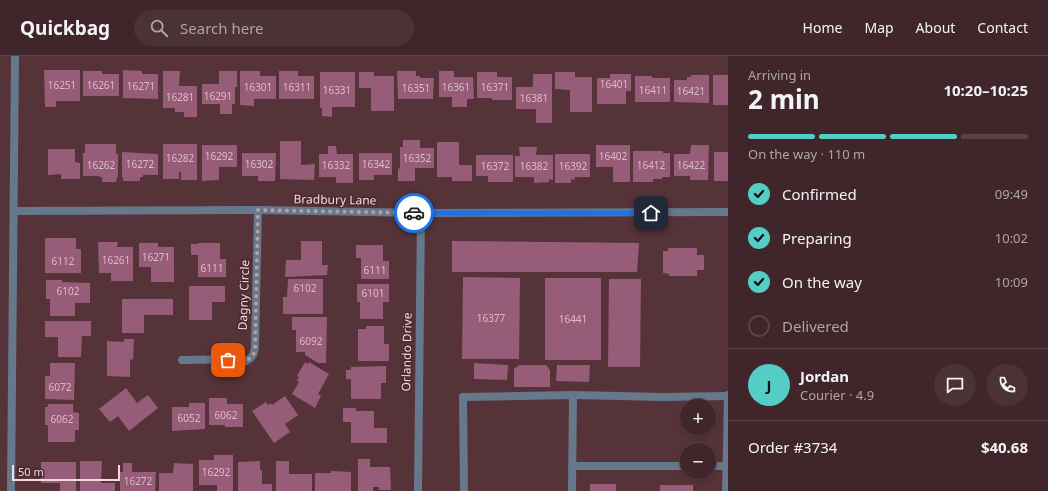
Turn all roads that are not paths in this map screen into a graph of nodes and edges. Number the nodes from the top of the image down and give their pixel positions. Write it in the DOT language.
graph roads {
  1 [pos="16,56"];
  2 [pos="258,210"];
  3 [pos="14,211"];
  4 [pos="728,212"];
  5 [pos="421,213"];
  6 [pos="182,360"];
  7 [pos="573,395"];
  8 [pos="728,396"];
  9 [pos="727,448"];
  10 [pos="572,466"];
  11 [pos="680,466"];
  12 [pos="716,466"];
  13 [pos="726,466"];
  14 [pos="12,491"];
  15 [pos="418,491"];
  16 [pos="464,491"];
  17 [pos="572,491"];
  18 [pos="726,491"];
  1 -- 3 [label="street"];
  2 -- 3 [label="street, Bradbury Lane"];
  2 -- 5 [label="street, Bradbury Lane"];
  2 -- 6 [label="street, Dagny Circle"];
  3 -- 14 [label="street"];
  4 -- 5 [label="street, Bradbury Lane"];
  5 -- 15 [label="street, Orlando Drive"];
  7 -- 8 [label="street"];
  7 -- 10 [label="street"];
  7 -- 16 [label="street"];
  8 -- 9 [label="street"];
  9 -- 13 [label="street"];
  10 -- 11 [label="street"];
  10 -- 17 [label="street"];
  12 -- 13 [label="street"];
  13 -- 18 [label="street"];
}
